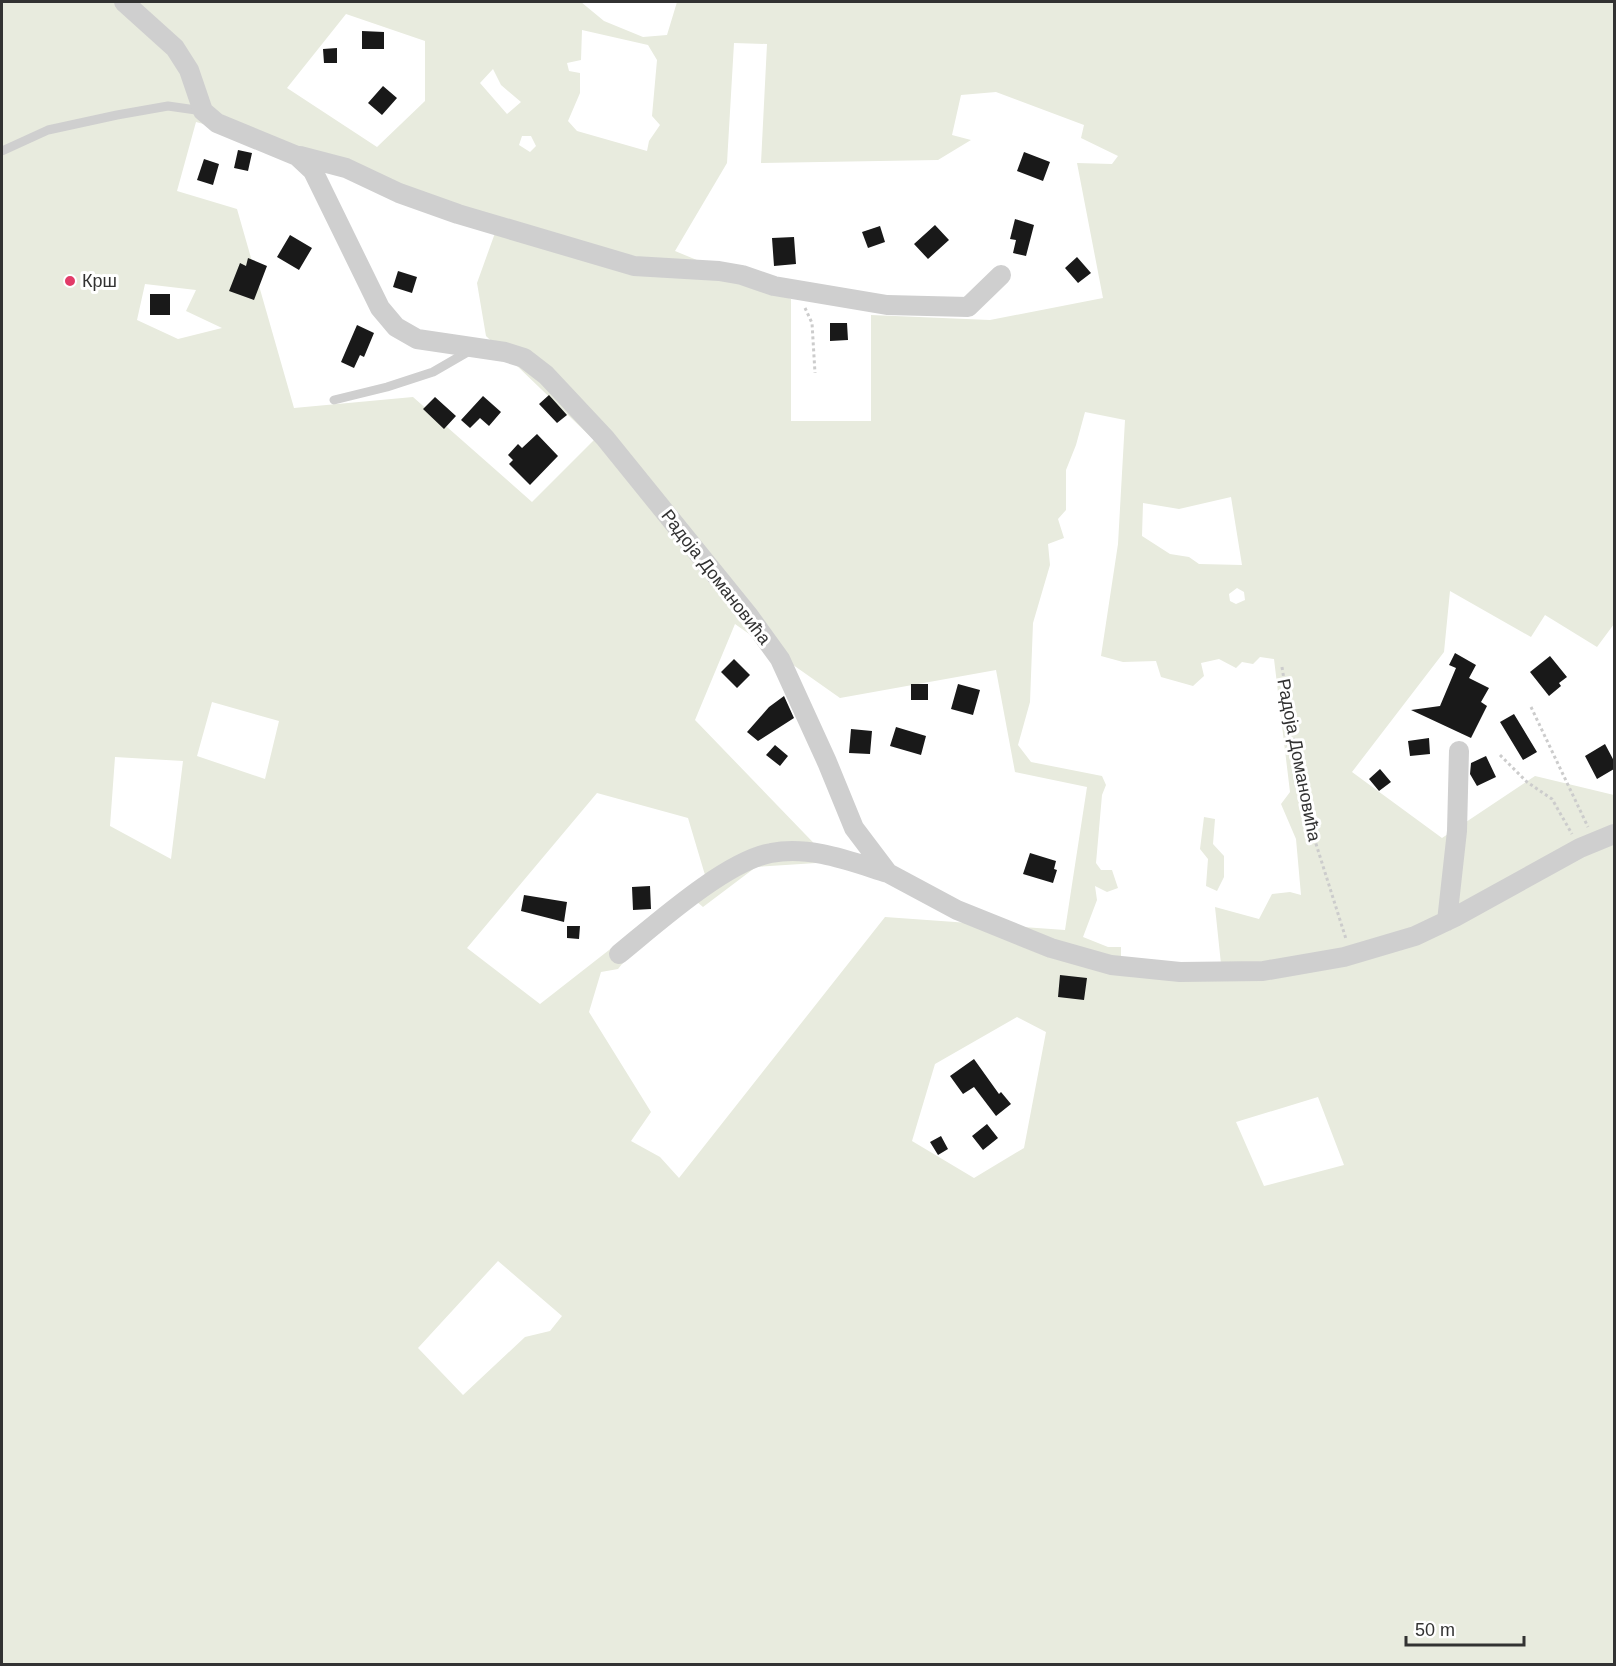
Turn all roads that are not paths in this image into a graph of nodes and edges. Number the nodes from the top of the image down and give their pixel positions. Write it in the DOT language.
graph roads {
  1 [pos="124,2"];
  2 [pos="203,111"];
  3 [pos="2,151"];
  4 [pos="297,156"];
  5 [pos="1001,274"];
  6 [pos="473,349"];
  7 [pos="334,400"];
  8 [pos="1459,751"];
  9 [pos="1614,834"];
  10 [pos="888,873"];
  11 [pos="1447,921"];
  12 [pos="619,954"];
  1 -- 2 [label="street"];
  2 -- 3 [label="lane, Радоја Домановића"];
  2 -- 4 [label="street, Радоја Домановића"];
  4 -- 5 [label="street"];
  4 -- 6 [label="street, Радоја Домановића"];
  6 -- 7 [label="lane"];
  6 -- 10 [label="street, Радоја Домановића"];
  8 -- 11 [label="street"];
  9 -- 11 [label="street, Радоја Домановића"];
  10 -- 11 [label="street, Радоја Домановића"];
  10 -- 12 [label="street, Радоја Домановића"];
}
